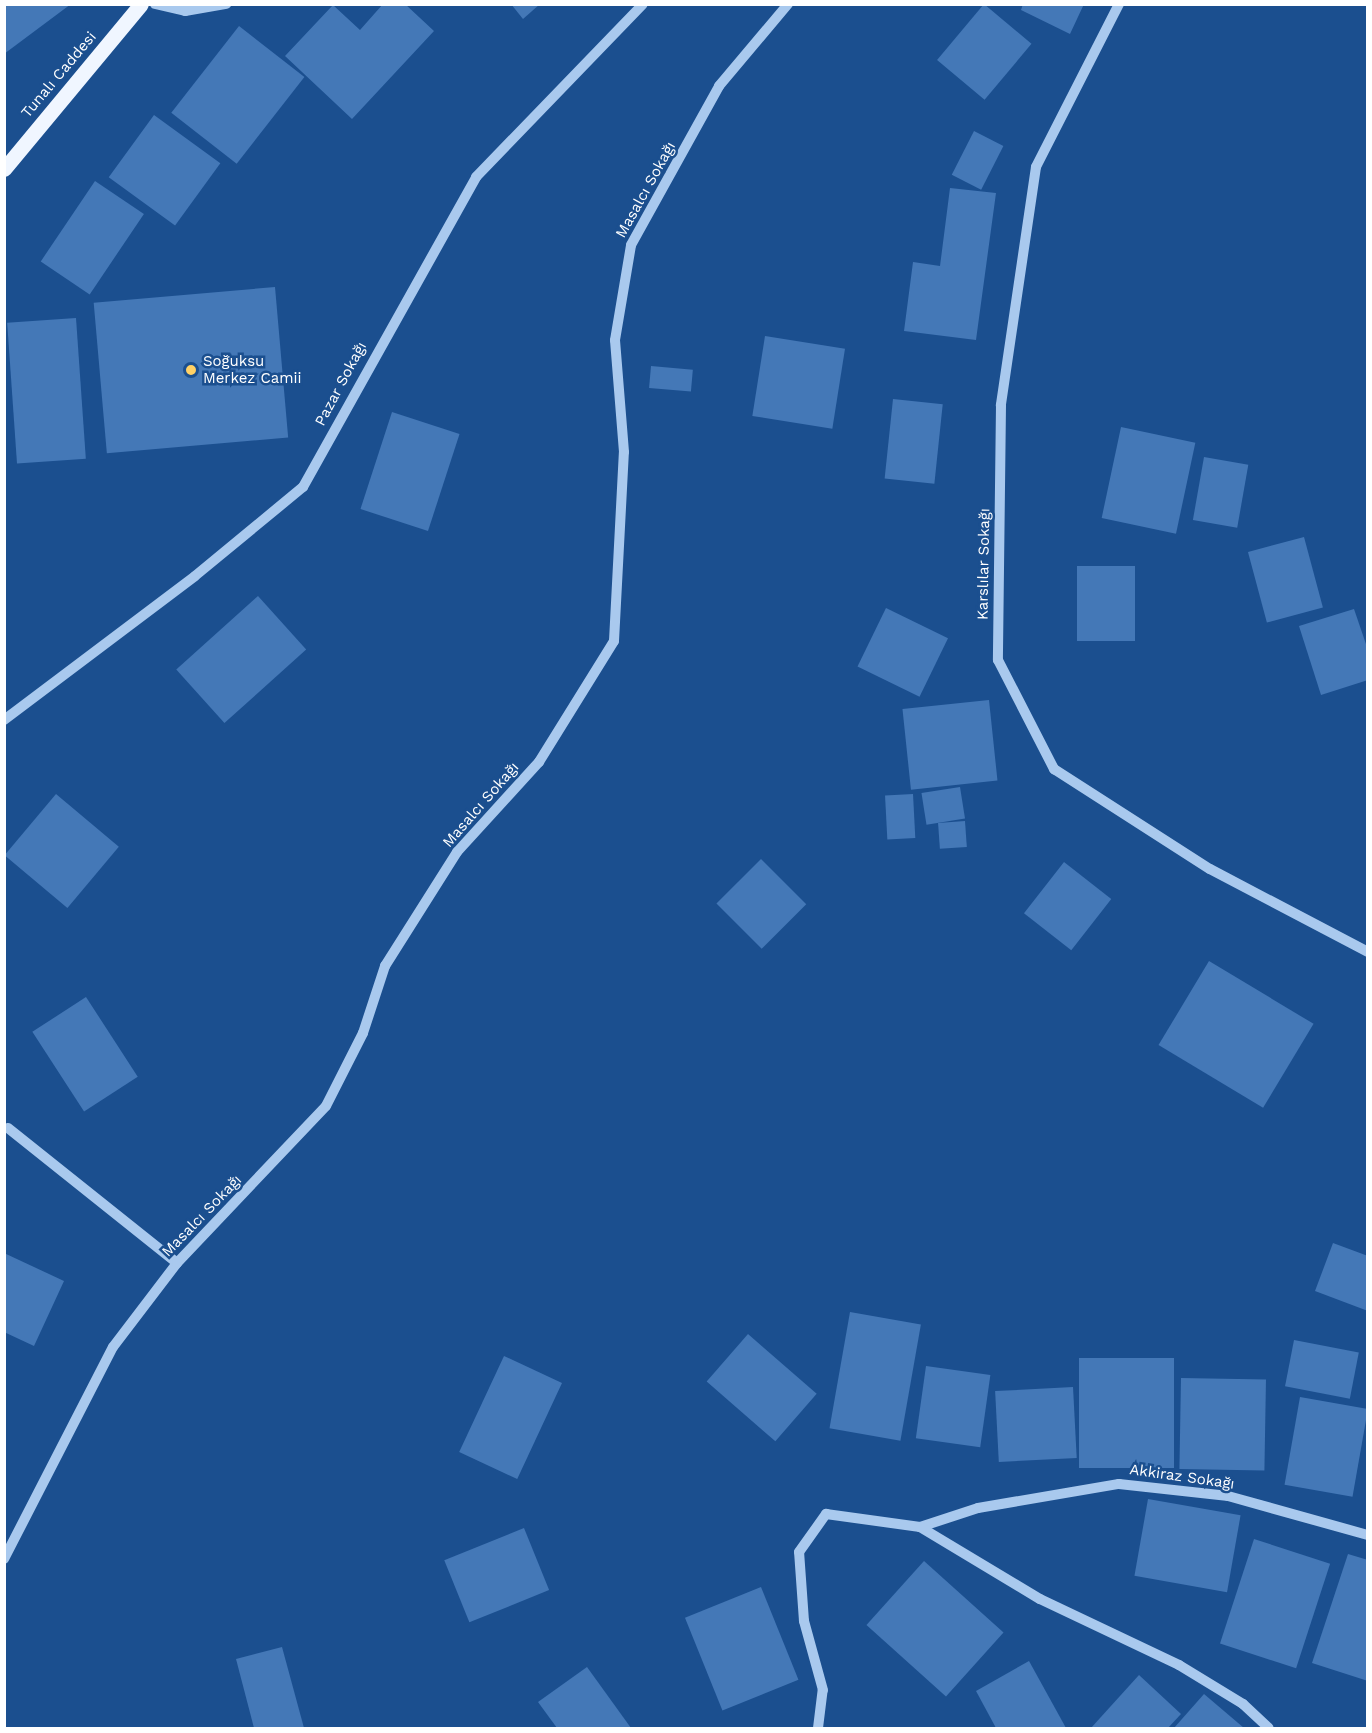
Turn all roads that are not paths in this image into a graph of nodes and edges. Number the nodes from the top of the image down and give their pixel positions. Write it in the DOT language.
graph roads {
  1 [pos="141,4"];
  2 [pos="155,4"];
  3 [pos="226,4"];
  4 [pos="643,4"];
  5 [pos="788,4"];
  6 [pos="1119,4"];
  7 [pos="4,169"];
  8 [pos="4,720"];
  9 [pos="1368,952"];
  10 [pos="8,1128"];
  11 [pos="177,1263"];
  12 [pos="920,1527"];
  13 [pos="1368,1535"];
  14 [pos="4,1559"];
  15 [pos="818,1728"];
  16 [pos="1269,1728"];
  1 -- 7 [label="main road, Tunalı Caddesi"];
  2 -- 3 [label="street"];
  4 -- 8 [label="street, Pazar Sokağı"];
  5 -- 11 [label="street, Masalcı Sokağı"];
  6 -- 9 [label="street, Karslılar Sokağı"];
  10 -- 11 [label="street"];
  11 -- 14 [label="street, Masalcı Sokağı"];
  12 -- 13 [label="street, Akkiraz Sokağı"];
  12 -- 15 [label="street"];
  12 -- 16 [label="street"];
}
